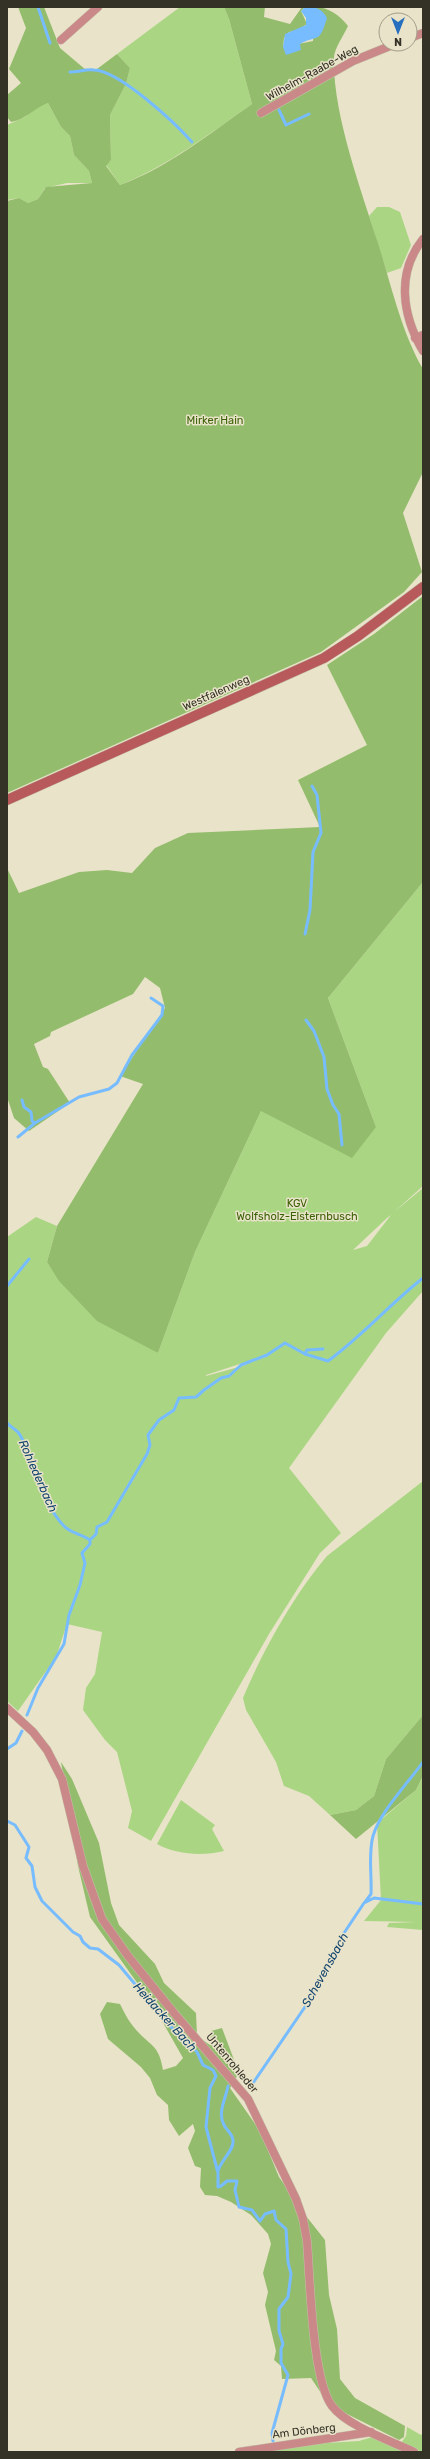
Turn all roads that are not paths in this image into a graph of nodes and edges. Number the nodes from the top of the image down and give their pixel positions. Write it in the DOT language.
graph roads {
  1 [pos="98,7"];
  2 [pos="61,40"];
  3 [pos="378,51"];
  4 [pos="262,113"];
  5 [pos="423,239"];
  6 [pos="419,337"];
  7 [pos="423,351"];
  8 [pos="423,587"];
  9 [pos="7,800"];
  10 [pos="7,1708"];
  11 [pos="371,2432"];
  12 [pos="239,2452"];
  13 [pos="414,2452"];
  1 -- 2 [label="street"];
  3 -- 4 [label="street, Wilhelm-Raabe-Weg"];
  5 -- 6 [label="street"];
  6 -- 7 [label="street"];
  8 -- 9 [label="street, Westfalenweg"];
  10 -- 11 [label="street, Untenrohleder"];
  11 -- 12 [label="street, Am Dönberg"];
  11 -- 13 [label="street, Untenrohleder"];
}
